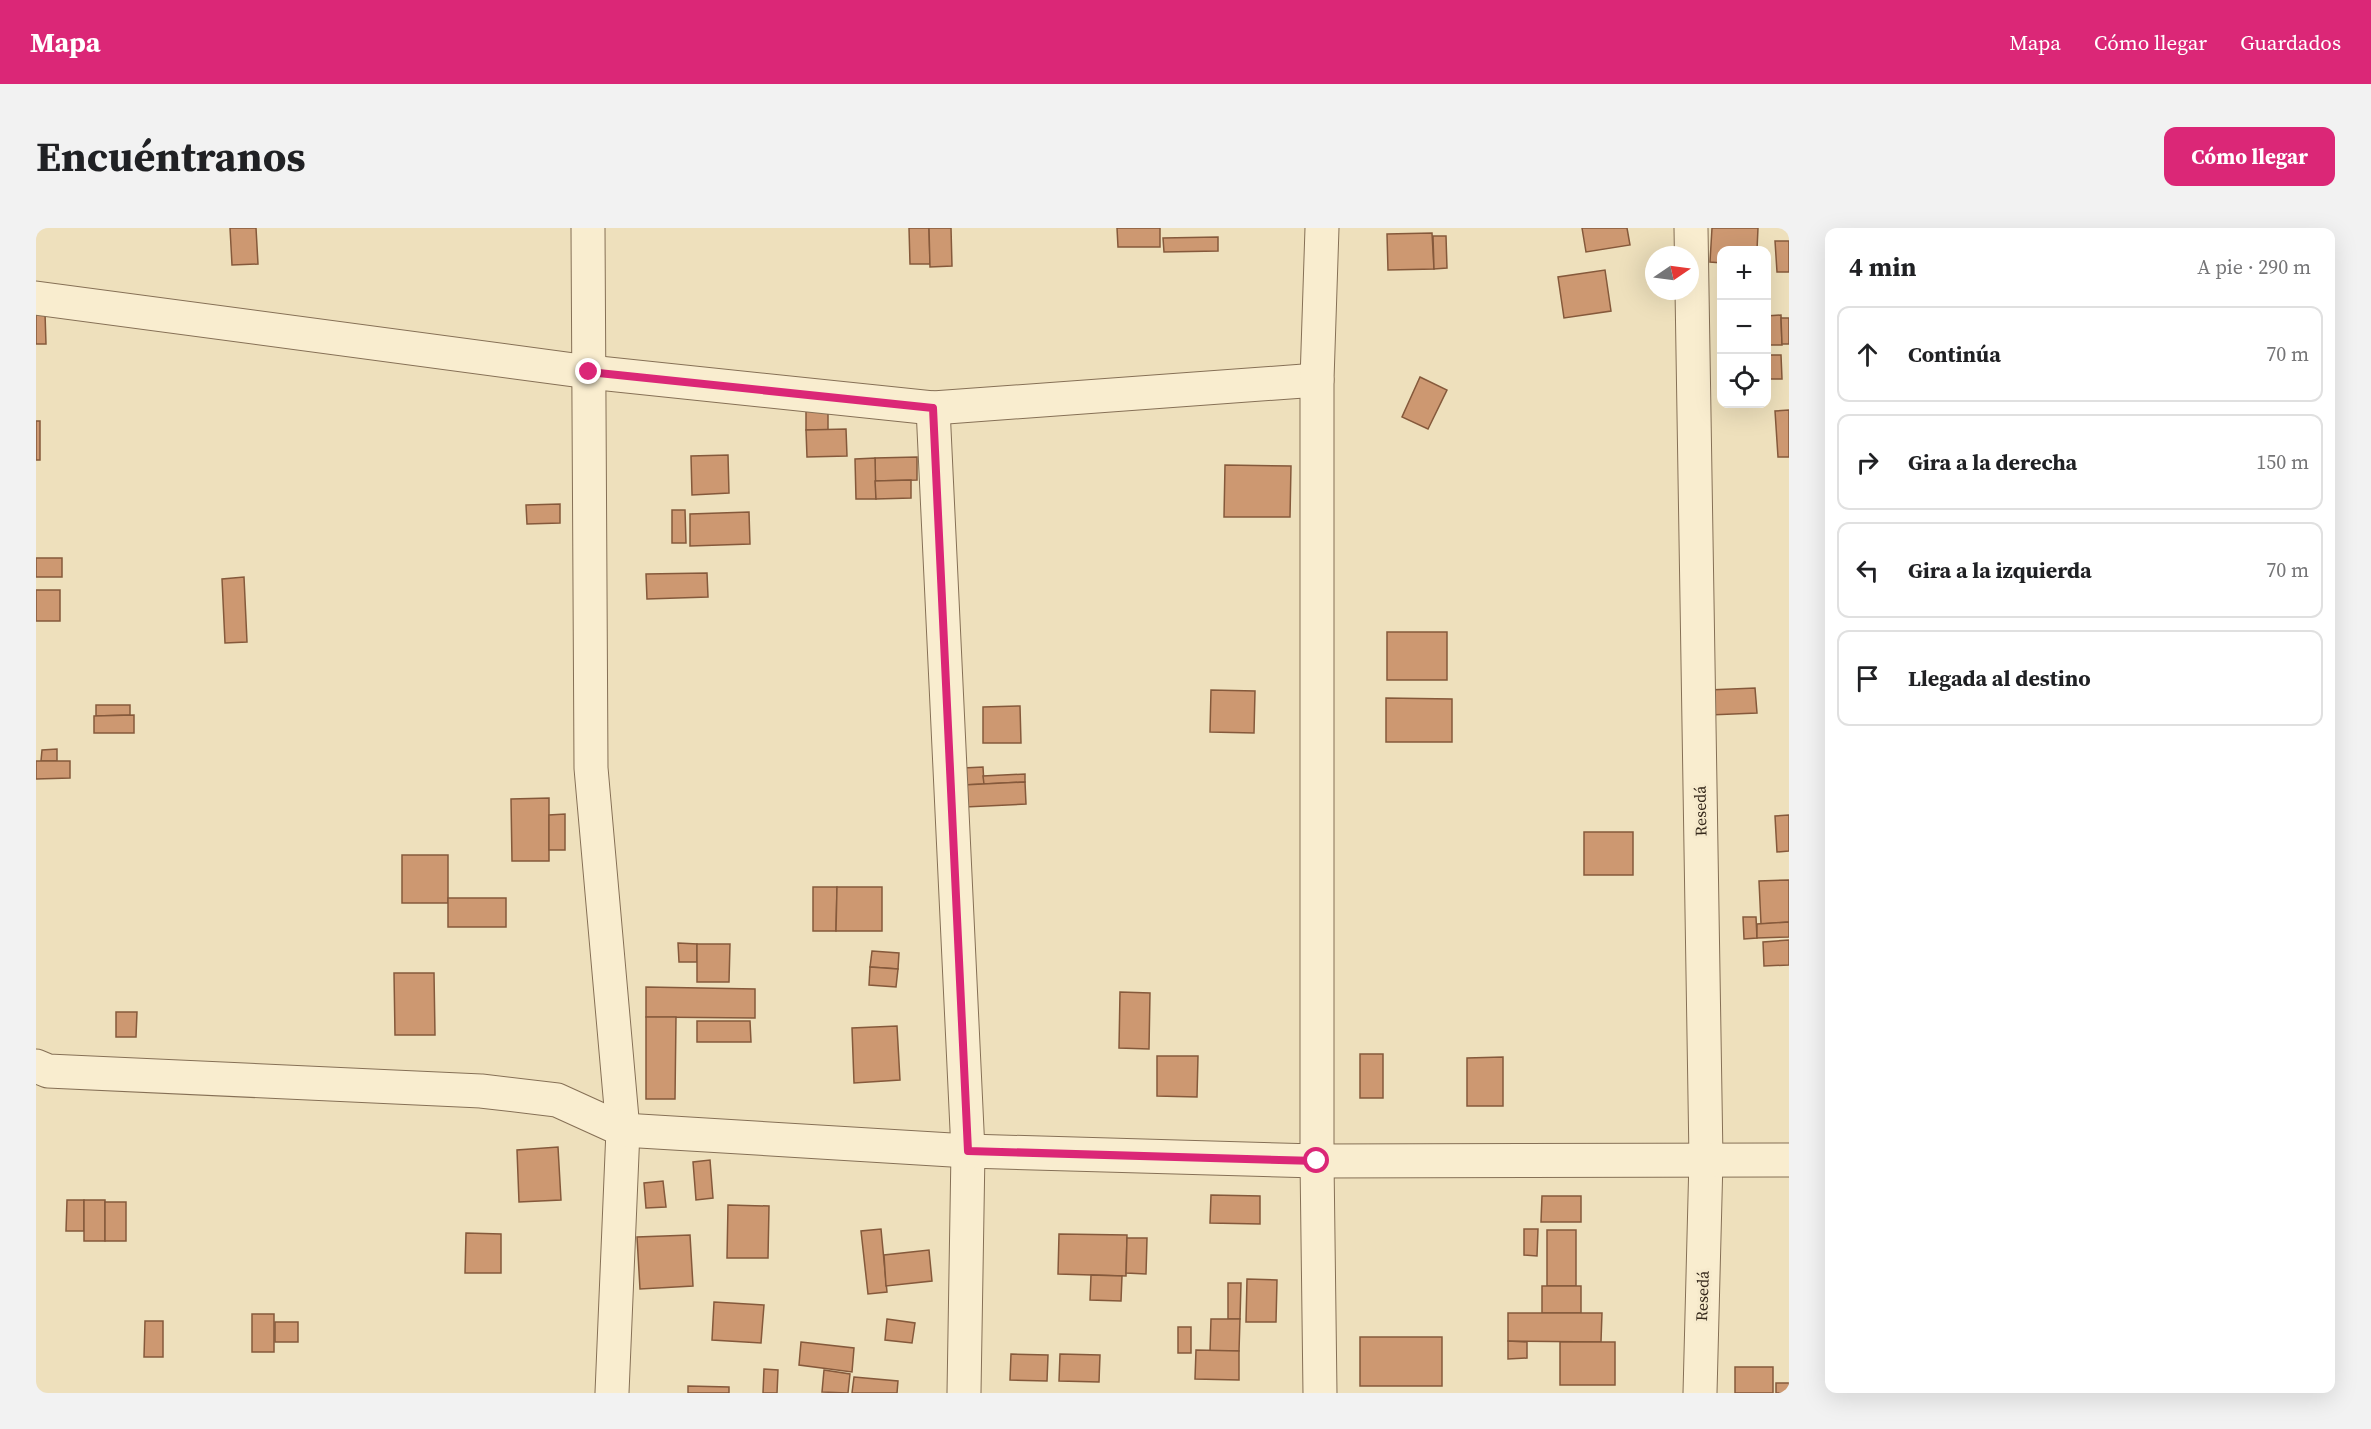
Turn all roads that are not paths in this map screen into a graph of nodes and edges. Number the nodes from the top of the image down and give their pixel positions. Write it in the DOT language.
graph roads {
  1 [pos="588,228"];
  2 [pos="1322,228"];
  3 [pos="1691,228"];
  4 [pos="36,298"];
  5 [pos="589,372"];
  6 [pos="1317,380"];
  7 [pos="933,408"];
  8 [pos="36,1066"];
  9 [pos="623,1130"];
  10 [pos="968,1151"];
  11 [pos="1706,1159"];
  12 [pos="1789,1160"];
  13 [pos="1317,1161"];
  14 [pos="612,1393"];
  15 [pos="964,1393"];
  16 [pos="1320,1393"];
  17 [pos="1700,1393"];
  1 -- 5 [label="street"];
  2 -- 6 [label="street"];
  3 -- 11 [label="street, Resedá"];
  4 -- 5 [label="street"];
  5 -- 7 [label="street"];
  5 -- 9 [label="street"];
  6 -- 7 [label="street"];
  6 -- 13 [label="street"];
  7 -- 10 [label="street"];
  8 -- 9 [label="street"];
  9 -- 10 [label="street"];
  9 -- 14 [label="street"];
  10 -- 13 [label="street"];
  10 -- 15 [label="street"];
  11 -- 12 [label="street"];
  11 -- 13 [label="street"];
  11 -- 17 [label="street, Resedá"];
  13 -- 16 [label="street"];
}
